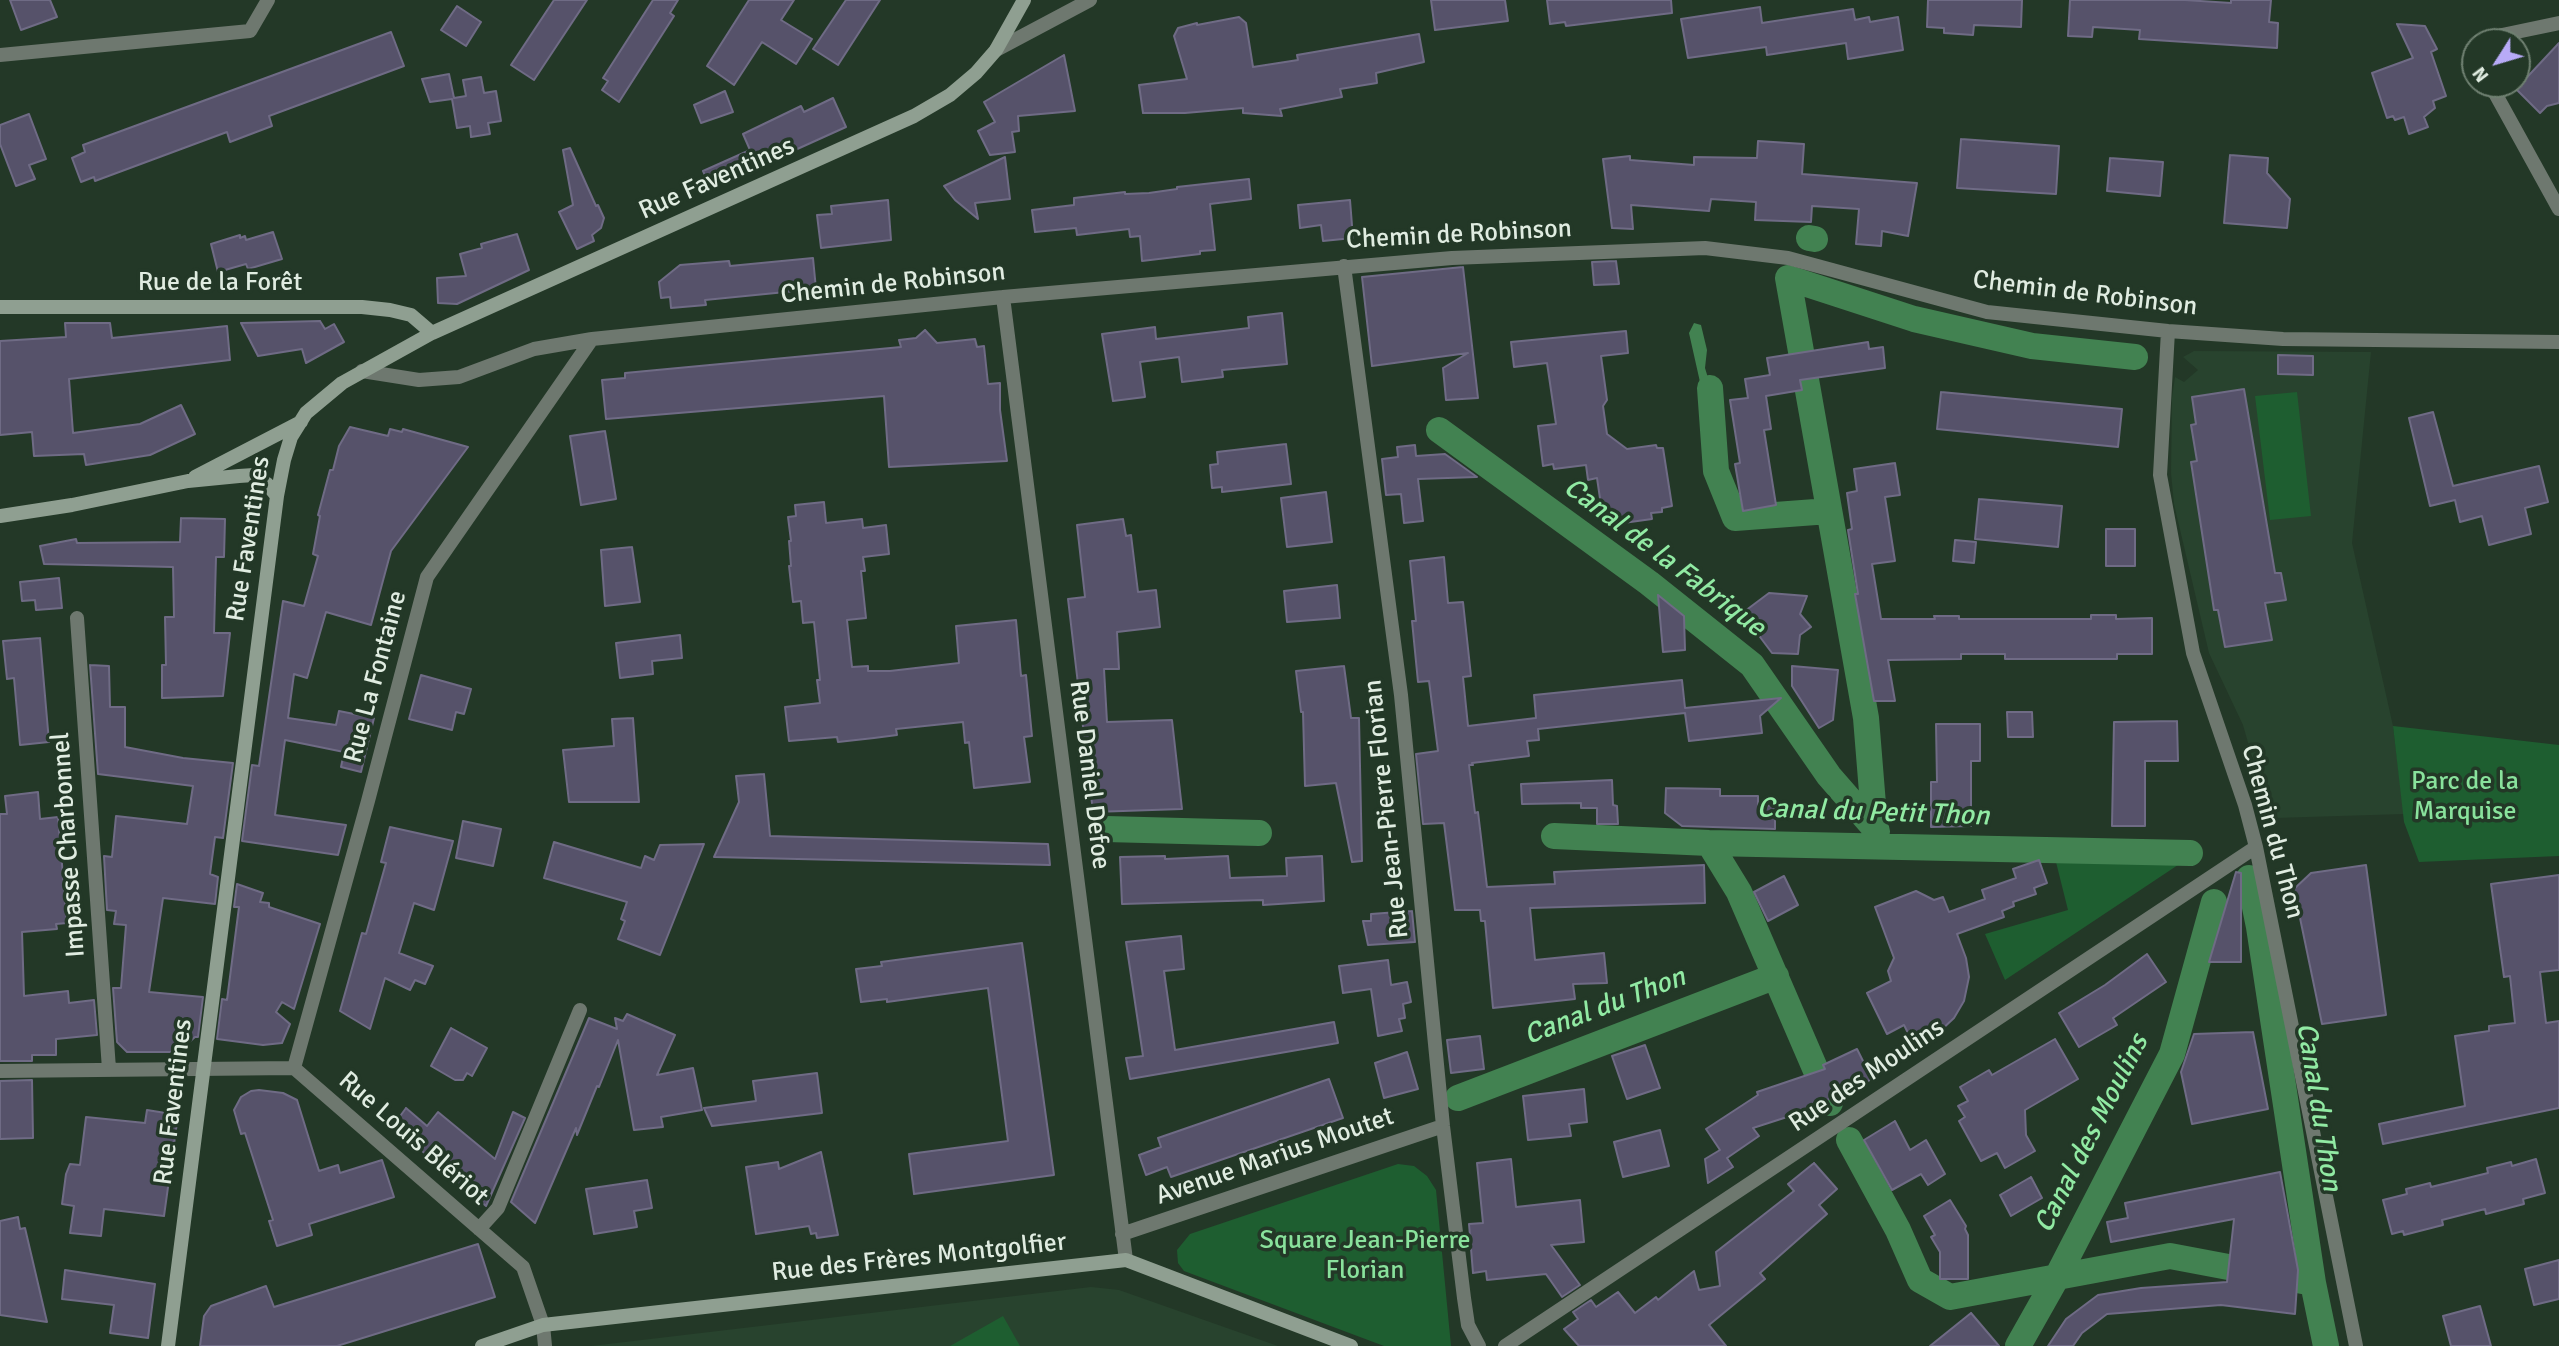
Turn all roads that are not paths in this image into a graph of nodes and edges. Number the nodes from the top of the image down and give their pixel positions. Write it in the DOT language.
graph roads {
  1 [pos="268,0"];
  2 [pos="1024,0"];
  3 [pos="1090,0"];
  4 [pos="2559,23"];
  5 [pos="2531,29"];
  6 [pos="996,50"];
  7 [pos="0,55"];
  8 [pos="2498,98"];
  9 [pos="2559,209"];
  10 [pos="1344,266"];
  11 [pos="1003,297"];
  12 [pos="0,307"];
  13 [pos="2168,331"];
  14 [pos="432,333"];
  15 [pos="2557,338"];
  16 [pos="592,339"];
  17 [pos="362,371"];
  18 [pos="301,422"];
  19 [pos="188,481"];
  20 [pos="277,496"];
  21 [pos="0,516"];
  22 [pos="77,618"];
  23 [pos="2256,847"];
  24 [pos="580,1010"];
  25 [pos="294,1068"];
  26 [pos="109,1069"];
  27 [pos="203,1069"];
  28 [pos="0,1071"];
  29 [pos="1444,1126"];
  30 [pos="479,1229"];
  31 [pos="1122,1234"];
  32 [pos="1126,1260"];
  33 [pos="543,1325"];
  34 [pos="168,1346"];
  35 [pos="482,1346"];
  36 [pos="545,1346"];
  37 [pos="1351,1346"];
  38 [pos="1479,1346"];
  39 [pos="1505,1346"];
  40 [pos="2356,1346"];
  1 -- 7 [label="street"];
  2 -- 6 [label="main road, Rue Faventines"];
  3 -- 6 [label="street"];
  4 -- 5 [label="street"];
  6 -- 14 [label="main road, Rue Faventines"];
  8 -- 9 [label="street"];
  10 -- 11 [label="street, Chemin de Robinson"];
  10 -- 13 [label="street, Chemin de Robinson"];
  10 -- 29 [label="street, Rue Jean-Pierre Florian"];
  11 -- 16 [label="street, Chemin de Robinson"];
  11 -- 31 [label="street, Rue Daniel Defoe"];
  12 -- 14 [label="main road, Rue de la Forêt"];
  13 -- 15 [label="street, Chemin de Robinson"];
  13 -- 23 [label="street, Chemin du Thon"];
  14 -- 17 [label="main road, Rue Faventines"];
  16 -- 17 [label="street, Chemin de Robinson"];
  16 -- 25 [label="street, Rue La Fontaine"];
  17 -- 18 [label="main road, Rue Faventines"];
  18 -- 19 [label="main road"];
  18 -- 20 [label="main road, Rue Faventines"];
  19 -- 20 [label="main road"];
  19 -- 21 [label="main road"];
  20 -- 27 [label="main road, Rue Faventines"];
  22 -- 26 [label="street, Impasse Charbonnel"];
  23 -- 39 [label="street, Rue des Moulins"];
  23 -- 40 [label="street, Chemin du Thon"];
  24 -- 30 [label="street"];
  25 -- 27 [label="street"];
  25 -- 30 [label="street, Rue Louis Blériot"];
  26 -- 27 [label="street"];
  26 -- 28 [label="street"];
  27 -- 34 [label="main road, Rue Faventines"];
  29 -- 31 [label="street, Avenue Marius Moutet"];
  29 -- 38 [label="street, Rue Jean-Pierre Florian"];
  30 -- 33 [label="street, Rue Louis Blériot"];
  31 -- 32 [label="street, Rue Daniel Defoe"];
  32 -- 33 [label="main road, Rue des Frères Montgolfier"];
  32 -- 37 [label="main road, Rue des Frères Montgolfier"];
  33 -- 35 [label="main road, Rue des Frères Montgolfier"];
  33 -- 36 [label="street, Rue Louis Blériot"];
}
